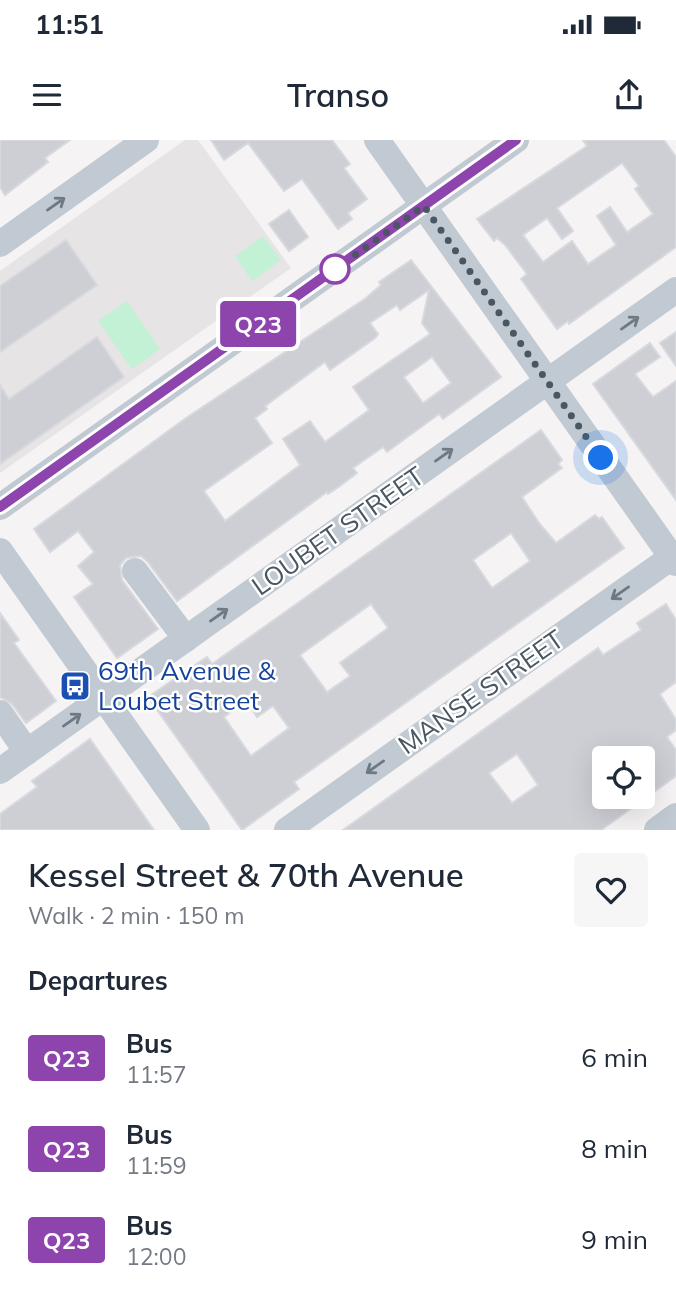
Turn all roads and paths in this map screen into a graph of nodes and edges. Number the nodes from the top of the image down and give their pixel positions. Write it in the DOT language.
graph roads {
  1 [pos="146,140"];
  2 [pos="377,140"];
  3 [pos="516,140"];
  4 [pos="424,206"];
  5 [pos="0,243"];
  6 [pos="676,290"];
  7 [pos="548,382"];
  8 [pos="0,507"];
  9 [pos="0,551"];
  10 [pos="675,558"];
  11 [pos="135,571"];
  12 [pos="186,639"];
  13 [pos="104,698"];
  14 [pos="0,713"];
  15 [pos="27,752"];
  16 [pos="0,771"];
  17 [pos="676,816"];
  18 [pos="197,830"];
  19 [pos="287,830"];
  20 [pos="657,830"];
  5 -- 1 [label="street, one-way"];
  2 -- 4 [label="street"];
  3 -- 4 [label="street"];
  4 -- 7 [label="street"];
  4 -- 8 [label="street"];
  7 -- 6 [label="street, LOUBET STREET, one-way"];
  7 -- 10 [label="street"];
  12 -- 7 [label="street, LOUBET STREET, one-way"];
  9 -- 13 [label="street"];
  10 -- 19 [label="street, MANSE STREET, one-way"];
  11 -- 12 [label="street"];
  12 -- 13 [label="street, LOUBET STREET"];
  15 -- 13 [label="street, LOUBET STREET, one-way"];
  13 -- 18 [label="street"];
  14 -- 15 [label="street"];
  15 -- 16 [label="street, LOUBET STREET"];
  17 -- 20 [label="street"];
}
